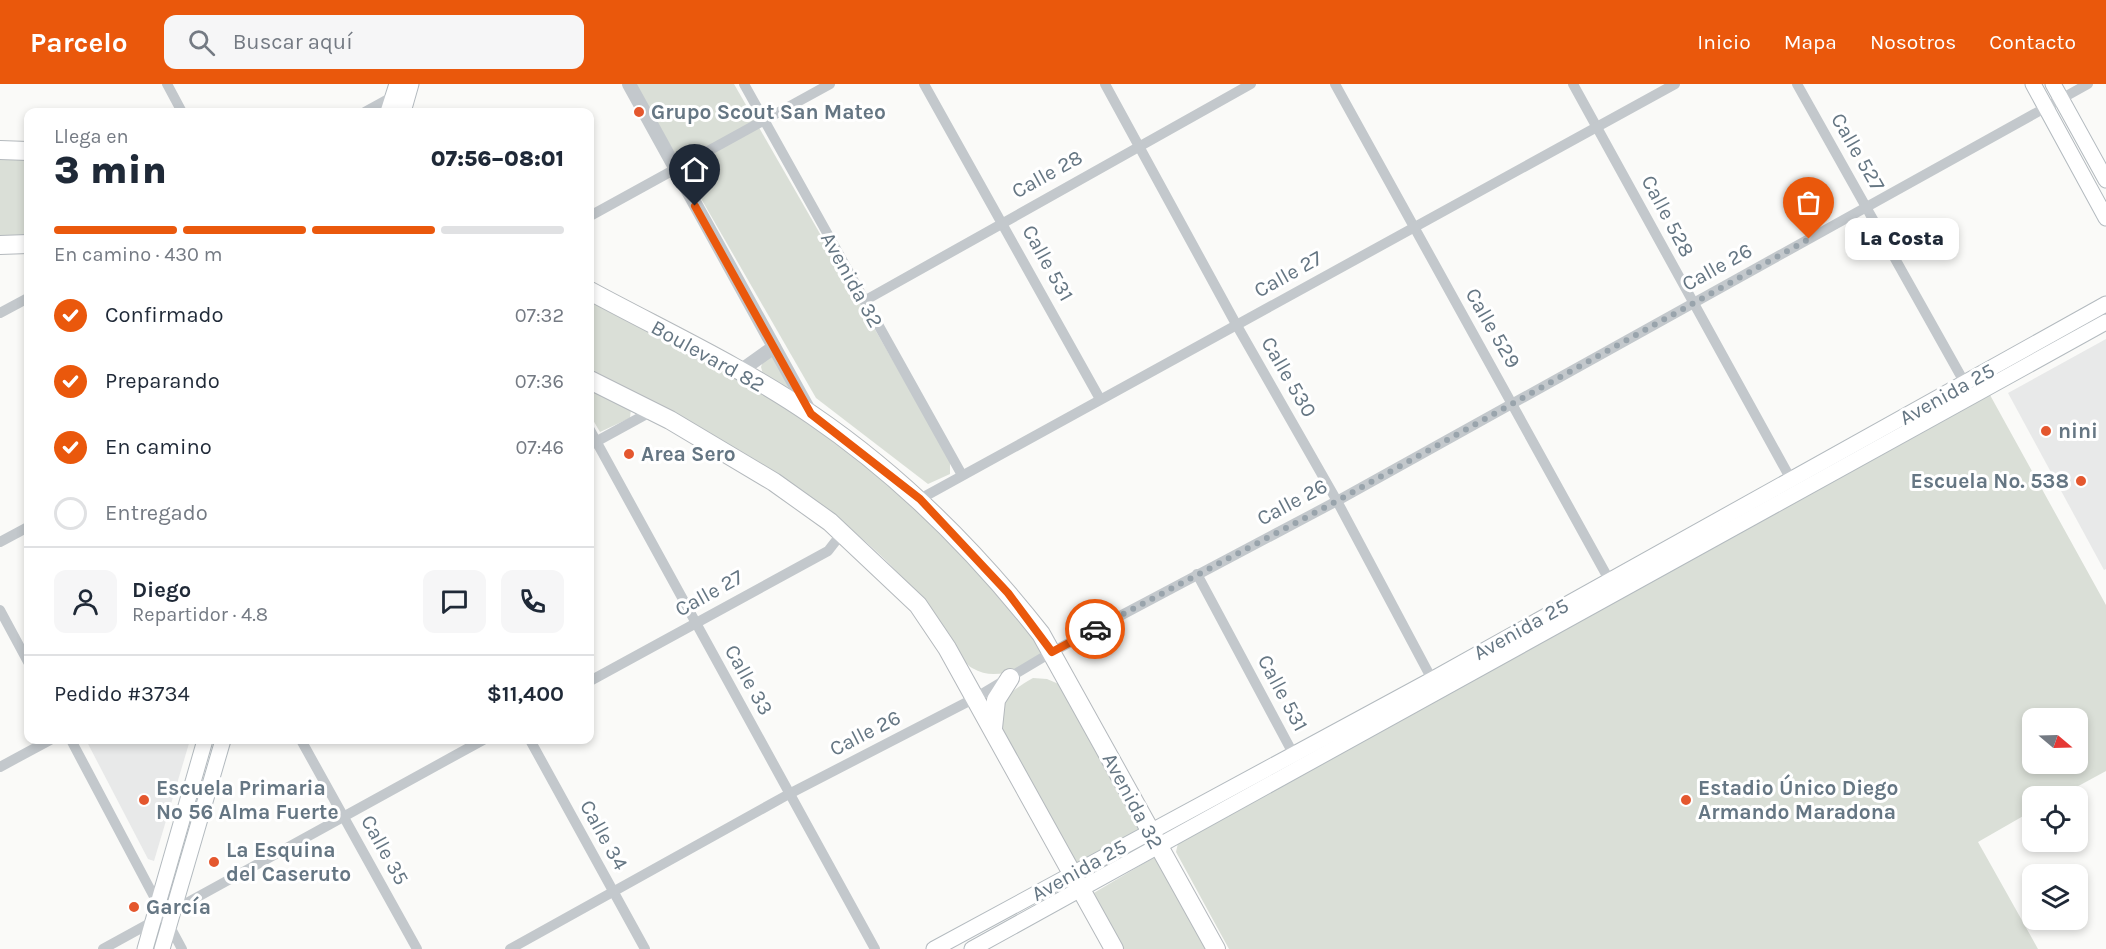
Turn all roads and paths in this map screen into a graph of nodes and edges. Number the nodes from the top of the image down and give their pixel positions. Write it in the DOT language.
graph roads {
  1 [pos="167,84"];
  2 [pos="629,84"];
  3 [pos="744,84"];
  4 [pos="830,84"];
  5 [pos="924,84"];
  6 [pos="1105,84"];
  7 [pos="1251,84"];
  8 [pos="1335,84"];
  9 [pos="1573,84"];
  10 [pos="1675,84"];
  11 [pos="1797,84"];
  12 [pos="2033,84"];
  13 [pos="2054,84"];
  14 [pos="2088,84"];
  15 [pos="405,94"];
  16 [pos="2062,99"];
  17 [pos="2046,107"];
  18 [pos="180,108"];
  19 [pos="374,108"];
  20 [pos="392,108"];
  21 [pos="763,121"];
  22 [pos="1597,127"];
  23 [pos="1140,146"];
  24 [pos="0,150"];
  25 [pos="24,151"];
  26 [pos="674,170"];
  27 [pos="2106,180"];
  28 [pos="1867,206"];
  29 [pos="594,214"];
  30 [pos="2106,218"];
  31 [pos="1003,222"];
  32 [pos="1413,228"];
  33 [pos="24,244"];
  34 [pos="0,245"];
  35 [pos="594,293"];
  36 [pos="24,300"];
  37 [pos="864,300"];
  38 [pos="1692,303"];
  39 [pos="2106,304"];
  40 [pos="0,313"];
  41 [pos="2106,322"];
  42 [pos="1236,324"];
  43 [pos="774,347"];
  44 [pos="740,372"];
  45 [pos="594,382"];
  46 [pos="1969,391"];
  47 [pos="1100,399"];
  48 [pos="1513,402"];
  49 [pos="652,411"];
  50 [pos="811,414"];
  51 [pos="594,443"];
  52 [pos="594,446"];
  53 [pos="962,475"];
  54 [pos="1795,486"];
  55 [pos="920,499"];
  56 [pos="1337,501"];
  57 [pos="24,529"];
  58 [pos="842,533"];
  59 [pos="0,542"];
  60 [pos="1197,574"];
  61 [pos="1613,586"];
  62 [pos="0,610"];
  63 [pos="695,623"];
  64 [pos="1052,652"];
  65 [pos="24,655"];
  66 [pos="1010,678"];
  67 [pos="594,679"];
  68 [pos="1435,685"];
  69 [pos="975,698"];
  70 [pos="993,728"];
  71 [pos="43,744"];
  72 [pos="73,744"];
  73 [pos="204,744"];
  74 [pos="222,744"];
  75 [pos="303,744"];
  76 [pos="476,744"];
  77 [pos="532,744"];
  78 [pos="1297,761"];
  79 [pos="0,767"];
  80 [pos="789,794"];
  81 [pos="344,816"];
  82 [pos="1153,839"];
  83 [pos="1076,882"];
  84 [pos="614,892"];
  85 [pos="163,915"];
  86 [pos="103,949"];
  87 [pos="145,949"];
  88 [pos="162,949"];
  89 [pos="183,949"];
  90 [pos="417,949"];
  91 [pos="510,949"];
  92 [pos="645,949"];
  93 [pos="875,949"];
  94 [pos="934,949"];
  95 [pos="972,949"];
  96 [pos="1114,949"];
  97 [pos="1216,949"];
  1 -- 18 [label="street"];
  2 -- 26 [label="street"];
  3 -- 21 [label="street, Avenida 32"];
  4 -- 21 [label="street"];
  5 -- 31 [label="street, Calle 531"];
  6 -- 23 [label="street, Calle 530"];
  7 -- 23 [label="street, Calle 28"];
  8 -- 32 [label="street, Calle 529"];
  9 -- 22 [label="street, Calle 528"];
  10 -- 22 [label="street, Calle 27"];
  11 -- 28 [label="street, Calle 527"];
  12 -- 17 [label="main road"];
  13 -- 16 [label="main road"];
  14 -- 16 [label="street, Calle 26"];
  15 -- 19 [label="street"];
  15 -- 20 [label="main road"];
  16 -- 17 [label="street, Calle 26"];
  16 -- 27 [label="main road"];
  17 -- 28 [label="street, Calle 26"];
  17 -- 30 [label="main road"];
  21 -- 26 [label="street"];
  21 -- 37 [label="street, Avenida 32"];
  22 -- 32 [label="street, Calle 27"];
  22 -- 38 [label="street, Calle 528"];
  23 -- 31 [label="street, Calle 28"];
  23 -- 42 [label="street, Calle 530"];
  24 -- 25 [label="highway"];
  26 -- 29 [label="street"];
  26 -- 43 [label="street"];
  28 -- 38 [label="street, Calle 26"];
  28 -- 46 [label="street, Calle 527"];
  31 -- 37 [label="street, Calle 28"];
  31 -- 47 [label="street, Calle 531"];
  32 -- 42 [label="street, Calle 27"];
  32 -- 48 [label="street, Calle 529"];
  33 -- 34 [label="highway"];
  35 -- 44 [label="highway, Boulevard 82"];
  36 -- 40 [label="street"];
  37 -- 53 [label="street, Avenida 32"];
  38 -- 48 [label="street, Calle 26"];
  38 -- 54 [label="street, Calle 528"];
  39 -- 46 [label="main road, Avenida 25"];
  41 -- 46 [label="main road, Avenida 25"];
  42 -- 47 [label="street, Calle 27"];
  42 -- 56 [label="street, Calle 530"];
  43 -- 44 [label="street"];
  43 -- 50 [label="street"];
  44 -- 50 [label="highway, Boulevard 82"];
  45 -- 49 [label="highway"];
  46 -- 54 [label="main road, Avenida 25"];
  47 -- 53 [label="street, Calle 27"];
  48 -- 56 [label="street, Calle 26"];
  48 -- 61 [label="street, Calle 529"];
  49 -- 51 [label="street"];
  49 -- 58 [label="highway"];
  50 -- 55 [label="highway, Boulevard 82"];
  52 -- 63 [label="street, Calle 33"];
  53 -- 55 [label="street, Calle 27"];
  54 -- 61 [label="main road, Avenida 25"];
  55 -- 64 [label="highway, Boulevard 82"];
  56 -- 60 [label="street, Calle 26"];
  56 -- 68 [label="street, Calle 530"];
  57 -- 59 [label="street"];
  58 -- 63 [label="street, Calle 27"];
  58 -- 69 [label="highway"];
  60 -- 64 [label="street, Calle 26"];
  60 -- 78 [label="street, Calle 531"];
  61 -- 68 [label="main road, Avenida 25"];
  62 -- 65 [label="street"];
  63 -- 67 [label="street, Calle 27"];
  63 -- 80 [label="street, Calle 33"];
  64 -- 66 [label="street, Calle 26"];
  64 -- 82 [label="highway, Avenida 32"];
  66 -- 69 [label="street, Calle 26"];
  66 -- 70 [label="highway"];
  68 -- 78 [label="main road, Avenida 25"];
  69 -- 70 [label="highway"];
  69 -- 80 [label="street, Calle 26"];
  70 -- 83 [label="highway"];
  71 -- 79 [label="street"];
  72 -- 85 [label="street"];
  73 -- 85 [label="main road"];
  74 -- 85 [label="main road"];
  75 -- 81 [label="street, Calle 35"];
  76 -- 81 [label="street"];
  77 -- 84 [label="street, Calle 34"];
  78 -- 82 [label="main road, Avenida 25"];
  80 -- 84 [label="street, Calle 26"];
  80 -- 93 [label="street, Calle 33"];
  81 -- 85 [label="street"];
  81 -- 90 [label="street, Calle 35"];
  82 -- 83 [label="main road, Avenida 25"];
  82 -- 97 [label="highway, Avenida 32"];
  83 -- 94 [label="main road, Avenida 25"];
  83 -- 95 [label="main road, Avenida 25"];
  83 -- 96 [label="highway"];
  84 -- 91 [label="street, Calle 26"];
  84 -- 92 [label="street, Calle 34"];
  85 -- 86 [label="street"];
  85 -- 87 [label="main road"];
  85 -- 88 [label="main road"];
  85 -- 89 [label="street"];
}
